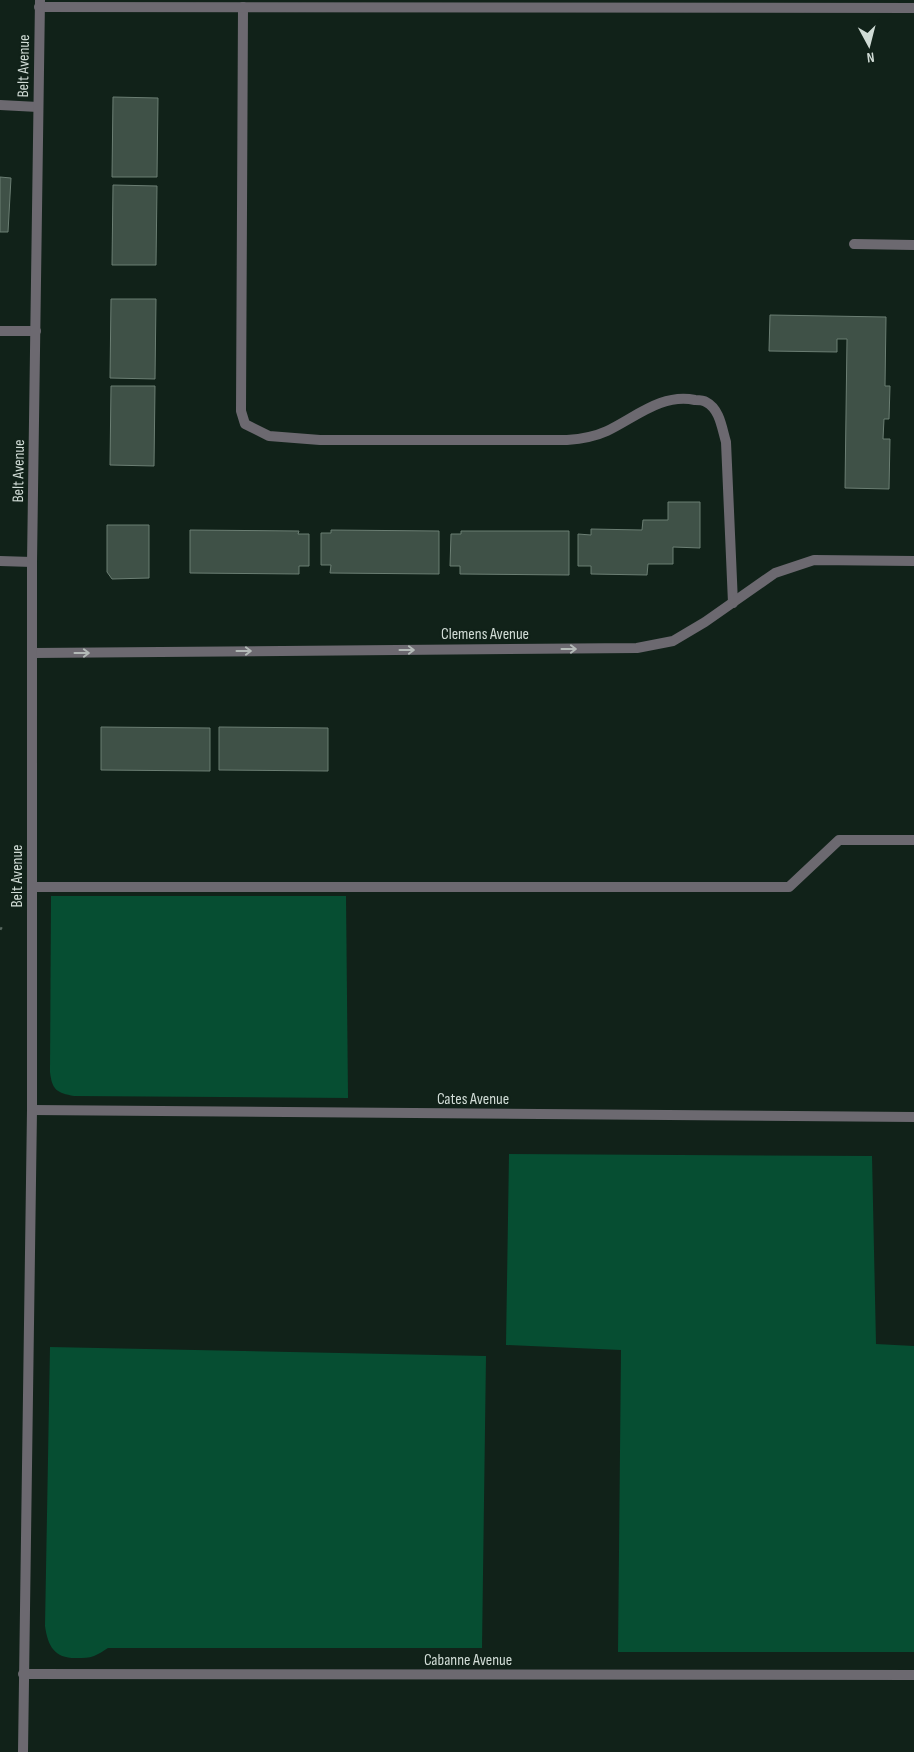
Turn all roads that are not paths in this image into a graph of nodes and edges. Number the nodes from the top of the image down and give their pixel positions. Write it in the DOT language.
graph roads {
  1 [pos="39,3"];
  2 [pos="243,7"];
  3 [pos="914,8"];
  4 [pos="0,106"];
  5 [pos="38,107"];
  6 [pos="854,244"];
  7 [pos="914,245"];
  8 [pos="0,331"];
  9 [pos="36,331"];
  10 [pos="0,561"];
  11 [pos="914,561"];
  12 [pos="32,562"];
  13 [pos="733,603"];
  14 [pos="33,653"];
  15 [pos="914,840"];
  16 [pos="32,887"];
  17 [pos="32,1110"];
  18 [pos="914,1117"];
  19 [pos="23,1674"];
  20 [pos="914,1675"];
  21 [pos="23,1752"];
  1 -- 2 [label="street"];
  1 -- 5 [label="street, Belt Avenue"];
  2 -- 3 [label="street"];
  2 -- 13 [label="street"];
  4 -- 5 [label="street"];
  5 -- 9 [label="street, Belt Avenue"];
  6 -- 7 [label="street"];
  8 -- 9 [label="street"];
  9 -- 12 [label="street, Belt Avenue"];
  10 -- 12 [label="street"];
  11 -- 13 [label="street, Clemens Avenue"];
  12 -- 14 [label="street, Belt Avenue"];
  14 -- 13 [label="street, Clemens Avenue, one-way"];
  14 -- 16 [label="street, Belt Avenue"];
  15 -- 16 [label="street"];
  16 -- 17 [label="street, Belt Avenue"];
  17 -- 18 [label="street, Cates Avenue"];
  17 -- 19 [label="street, Belt Avenue"];
  19 -- 20 [label="street, Cabanne Avenue"];
  19 -- 21 [label="street, Belt Avenue"];
}
